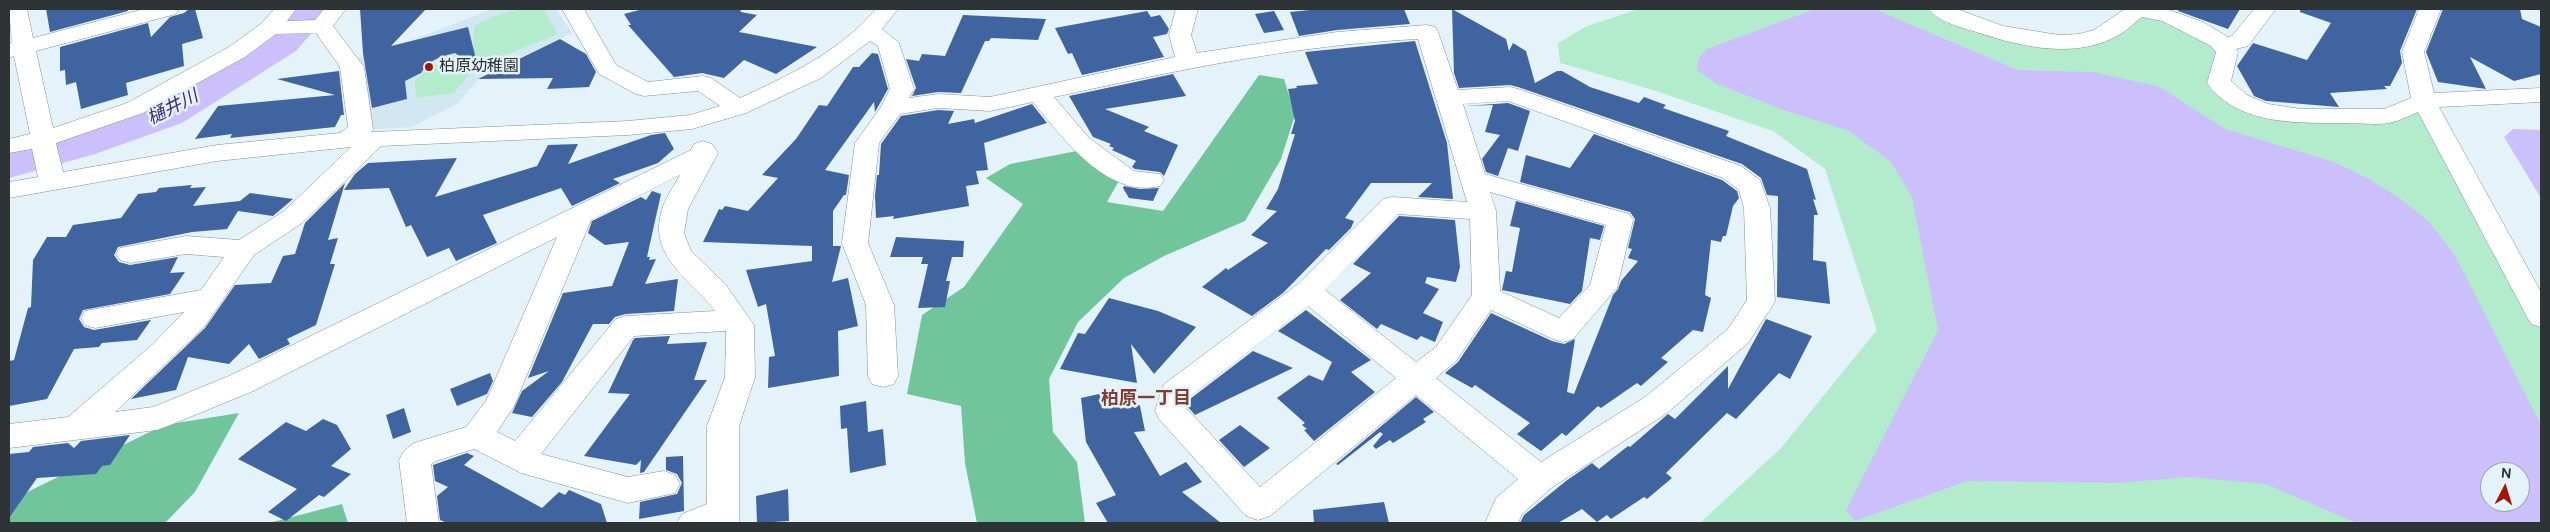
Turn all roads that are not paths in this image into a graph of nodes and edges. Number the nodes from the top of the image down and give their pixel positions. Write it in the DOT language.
graph roads {
  1 [pos="16,9"];
  2 [pos="168,9"];
  3 [pos="285,9"];
  4 [pos="573,9"];
  5 [pos="888,9"];
  6 [pos="1187,9"];
  7 [pos="1940,9"];
  8 [pos="2137,9"];
  9 [pos="2264,9"];
  10 [pos="2430,9"];
  11 [pos="329,17"];
  12 [pos="270,28"];
  13 [pos="869,30"];
  14 [pos="2222,46"];
  15 [pos="16,50"];
  16 [pos="1188,61"];
  17 [pos="1038,92"];
  18 [pos="2541,95"];
  19 [pos="1449,98"];
  20 [pos="2424,101"];
  21 [pos="738,108"];
  22 [pos="892,108"];
  23 [pos="2387,116"];
  24 [pos="692,122"];
  25 [pos="374,139"];
  26 [pos="347,140"];
  27 [pos="2445,140"];
  28 [pos="44,142"];
  29 [pos="9,146"];
  30 [pos="704,153"];
  31 [pos="51,178"];
  32 [pos="1473,179"];
  33 [pos="1151,180"];
  34 [pos="9,190"];
  35 [pos="1483,211"];
  36 [pos="579,217"];
  37 [pos="244,249"];
  38 [pos="130,254"];
  39 [pos="1308,290"];
  40 [pos="1486,296"];
  41 [pos="209,298"];
  42 [pos="2541,317"];
  43 [pos="95,318"];
  44 [pos="736,320"];
  45 [pos="883,376"];
  46 [pos="1416,378"];
  47 [pos="76,428"];
  48 [pos="9,436"];
  49 [pos="477,436"];
  50 [pos="520,458"];
  51 [pos="1540,479"];
  52 [pos="664,484"];
  53 [pos="713,519"];
  54 [pos="423,523"];
  55 [pos="1502,523"];
  1 -- 15 [label="street"];
  2 -- 15 [label="street"];
  3 -- 12 [label="street"];
  4 -- 21 [label="street"];
  5 -- 13 [label="street"];
  6 -- 16 [label="street"];
  7 -- 8 [label="street"];
  8 -- 14 [label="street"];
  9 -- 14 [label="street"];
  10 -- 20 [label="street"];
  11 -- 12 [label="street"];
  11 -- 26 [label="street"];
  12 -- 28 [label="street"];
  13 -- 21 [label="street"];
  13 -- 22 [label="street"];
  14 -- 23 [label="street"];
  15 -- 28 [label="street"];
  16 -- 17 [label="street"];
  16 -- 19 [label="street"];
  17 -- 22 [label="street"];
  17 -- 33 [label="street"];
  18 -- 20 [label="street"];
  19 -- 32 [label="street"];
  19 -- 51 [label="street"];
  20 -- 23 [label="street"];
  20 -- 27 [label="street"];
  21 -- 24 [label="street"];
  22 -- 45 [label="street"];
  23 -- 27 [label="street"];
  24 -- 25 [label="street"];
  24 -- 30 [label="street"];
  25 -- 26 [label="street"];
  25 -- 37 [label="street"];
  26 -- 31 [label="street"];
  27 -- 42 [label="street"];
  28 -- 29 [label="street"];
  28 -- 31 [label="street"];
  30 -- 36 [label="street"];
  30 -- 44 [label="street"];
  31 -- 34 [label="street"];
  32 -- 35 [label="street"];
  32 -- 40 [label="street"];
  35 -- 39 [label="street"];
  35 -- 40 [label="street"];
  36 -- 47 [label="street"];
  36 -- 49 [label="street"];
  37 -- 38 [label="street"];
  37 -- 41 [label="street"];
  39 -- 46 [label="street"];
  39 -- 46 [label="street"];
  40 -- 46 [label="street"];
  41 -- 43 [label="street"];
  41 -- 47 [label="street"];
  44 -- 50 [label="street"];
  44 -- 53 [label="street"];
  46 -- 51 [label="street"];
  47 -- 48 [label="street"];
  49 -- 50 [label="street"];
  49 -- 54 [label="street"];
  50 -- 52 [label="street"];
  51 -- 55 [label="street"];
}
